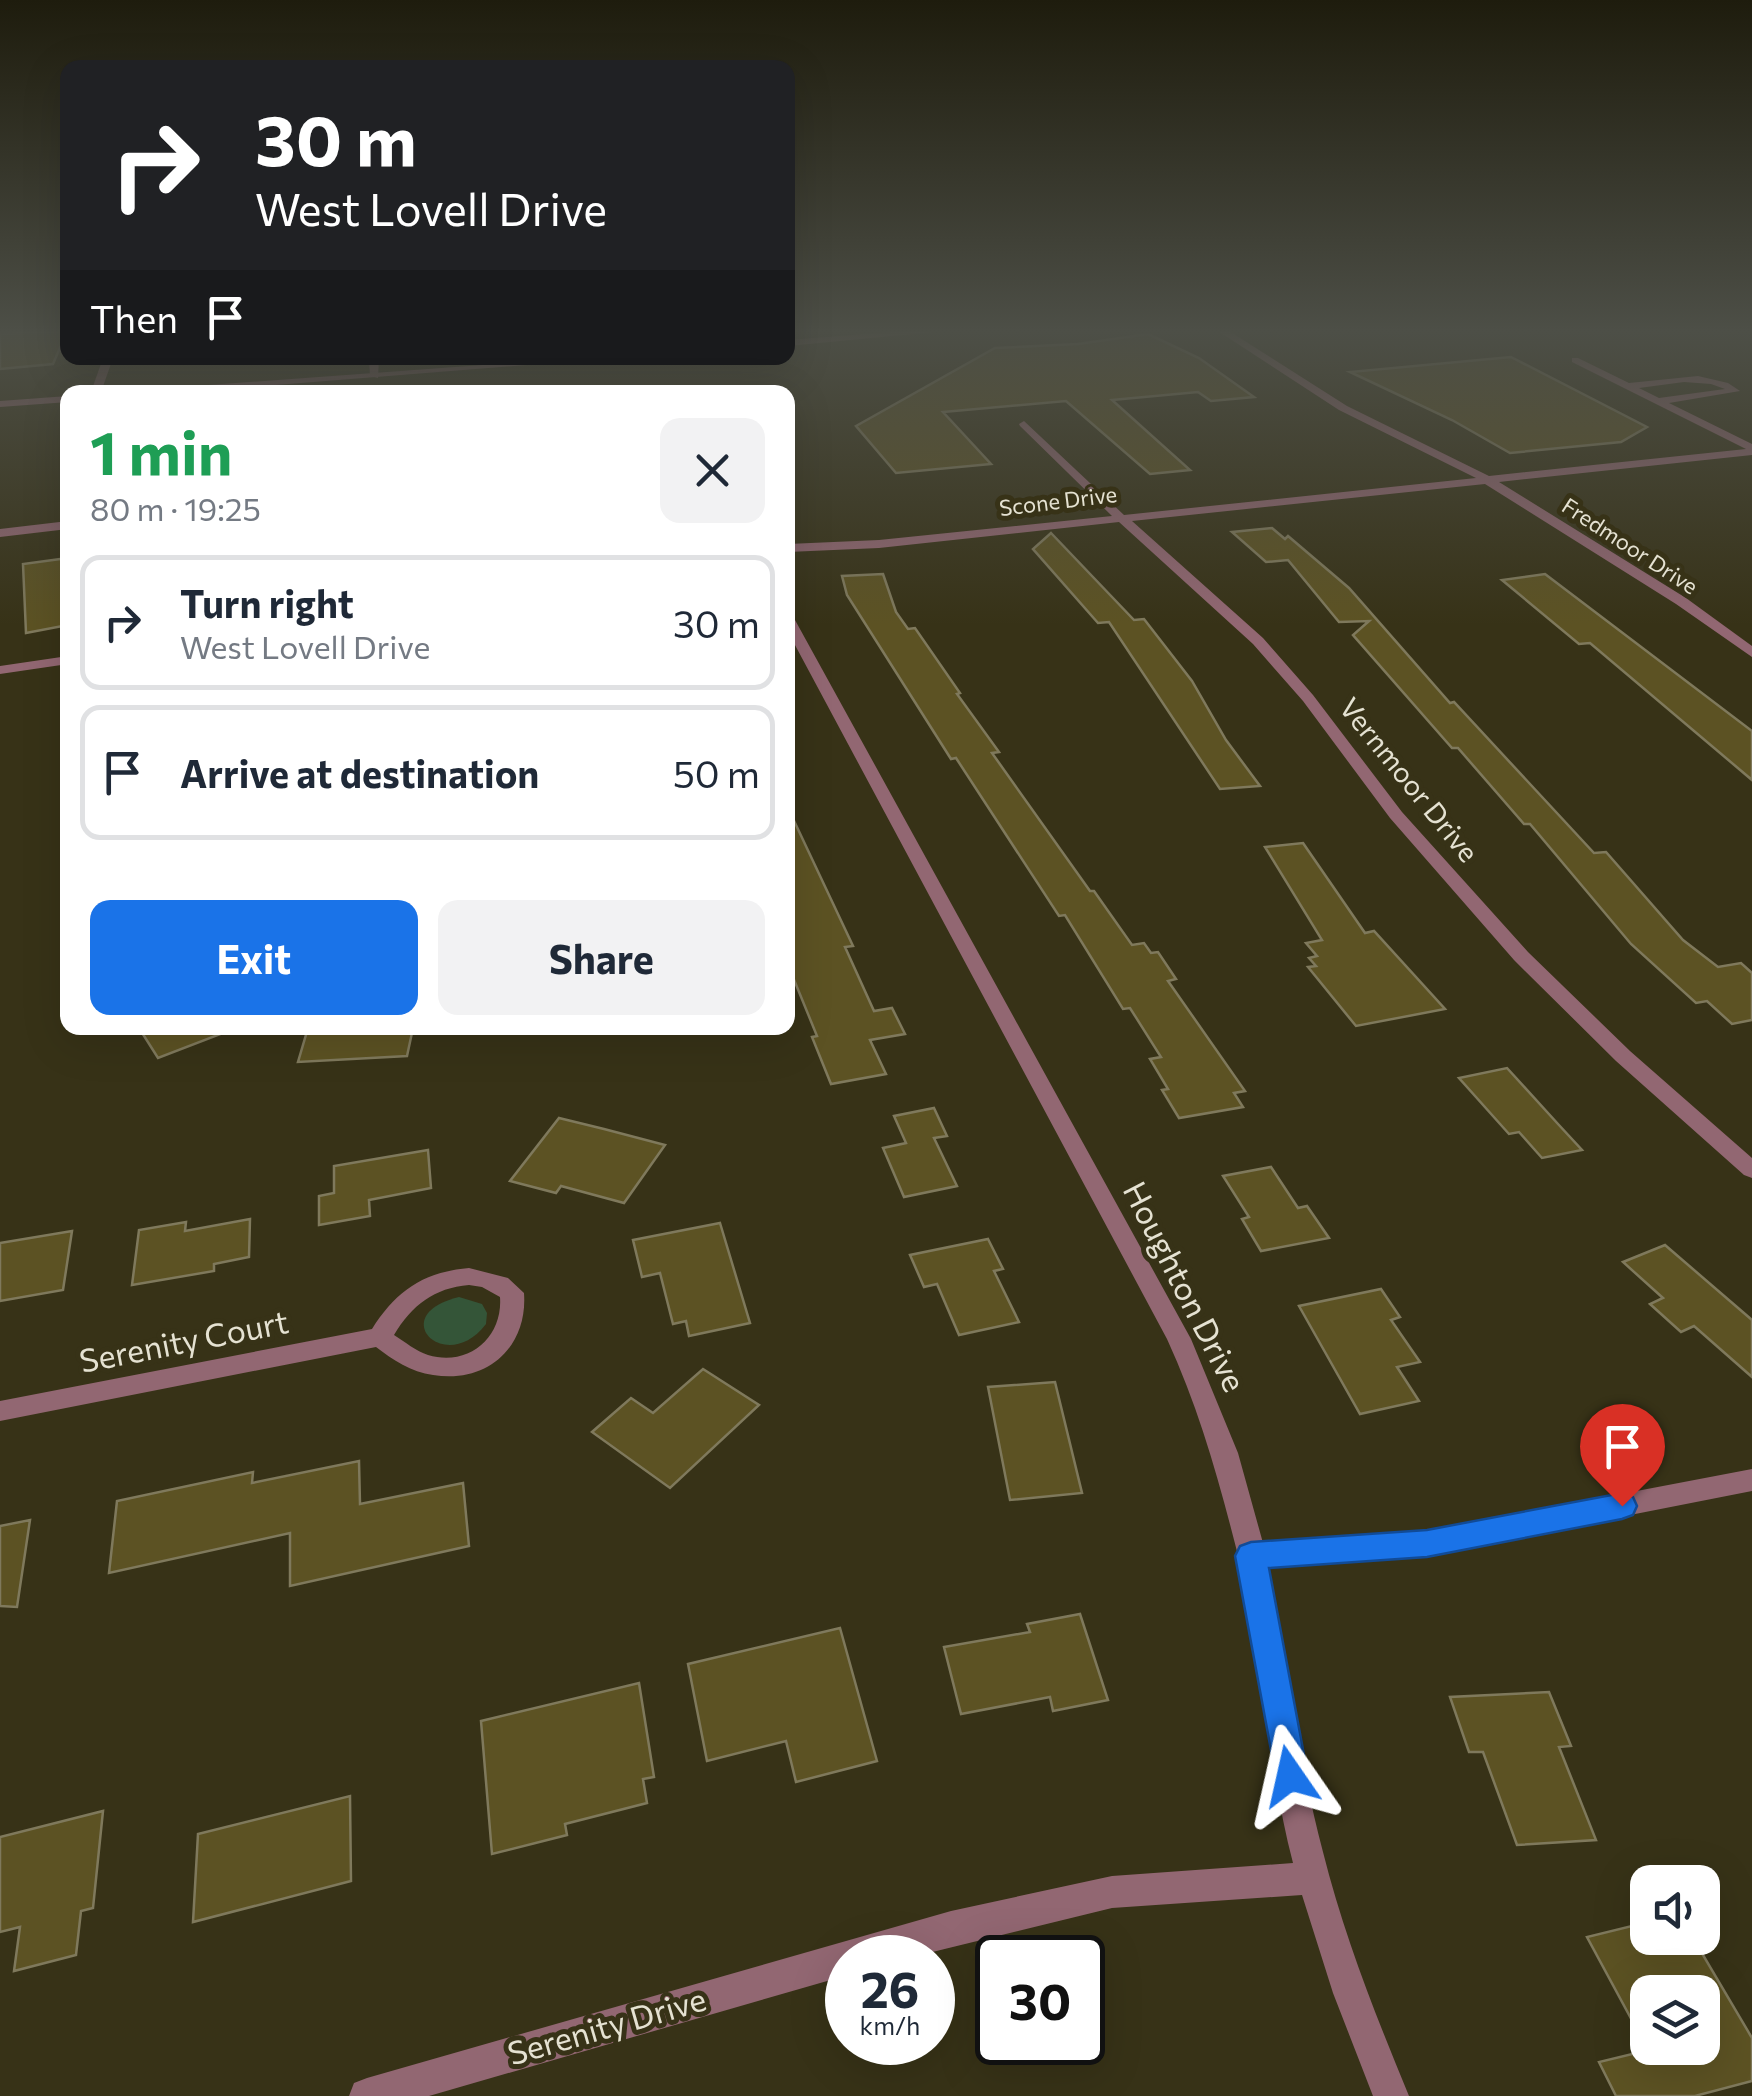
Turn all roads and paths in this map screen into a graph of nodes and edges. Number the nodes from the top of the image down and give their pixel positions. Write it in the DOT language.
graph roads {
  1 [pos="1029,429"];
  2 [pos="1386,429"];
  3 [pos="1711,429"];
  4 [pos="1752,450"];
  5 [pos="1488,480"];
  6 [pos="1119,516"];
  7 [pos="60,526"];
  8 [pos="2,534"];
  9 [pos="795,548"];
  10 [pos="795,633"];
  11 [pos="1752,652"];
  12 [pos="60,661"];
  13 [pos="0,670"];
  14 [pos="1752,1170"];
  15 [pos="380,1337"];
  16 [pos="0,1411"];
  17 [pos="1752,1480"];
  18 [pos="1251,1556"];
  19 [pos="1313,1878"];
  20 [pos="927,1935"];
  21 [pos="825,1965"];
  22 [pos="367,2096"];
  23 [pos="1391,2096"];
  1 -- 6 [label="street, Vernmoor Drive"];
  2 -- 5 [label="street, Fredmoor Drive"];
  3 -- 4 [label="street"];
  4 -- 5 [label="street, Scone Drive"];
  5 -- 6 [label="street, Scone Drive"];
  5 -- 11 [label="street, Fredmoor Drive"];
  6 -- 9 [label="street, Scone Drive"];
  6 -- 14 [label="street, Vernmoor Drive"];
  7 -- 8 [label="street"];
  10 -- 18 [label="street, Houghton Drive"];
  12 -- 13 [label="street"];
  15 -- 15 [label="street"];
  15 -- 16 [label="street, Serenity Court"];
  17 -- 18 [label="street"];
  18 -- 19 [label="street, Houghton Drive"];
  19 -- 20 [label="street, Serenity Drive"];
  19 -- 23 [label="street, Houghton Drive"];
  21 -- 22 [label="street, Serenity Drive"];
}
